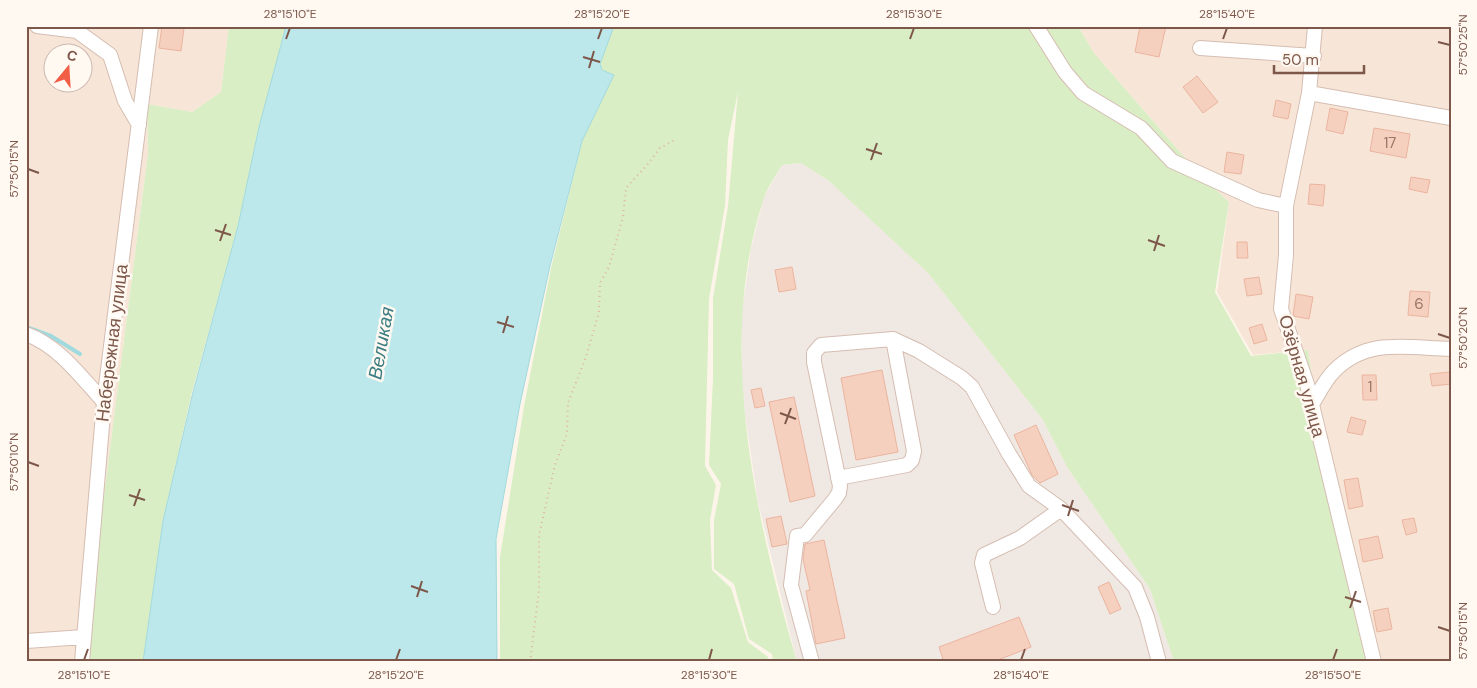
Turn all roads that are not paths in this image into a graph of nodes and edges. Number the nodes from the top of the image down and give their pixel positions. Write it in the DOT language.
graph roads {
  1 [pos="37,26"];
  2 [pos="151,26"];
  3 [pos="1036,26"];
  4 [pos="1314,26"];
  5 [pos="1200,48"];
  6 [pos="1314,56"];
  7 [pos="1309,93"];
  8 [pos="1451,118"];
  9 [pos="139,125"];
  10 [pos="1286,206"];
  11 [pos="30,338"];
  12 [pos="893,339"];
  13 [pos="1451,349"];
  14 [pos="104,402"];
  15 [pos="1312,404"];
  16 [pos="838,478"];
  17 [pos="1060,509"];
  18 [pos="993,607"];
  19 [pos="84,637"];
  20 [pos="26,641"];
  21 [pos="82,662"];
  22 [pos="812,662"];
  23 [pos="1159,662"];
  24 [pos="1374,662"];
  1 -- 9 [label="street"];
  2 -- 9 [label="street, Набережная улица"];
  3 -- 10 [label="street"];
  4 -- 6 [label="street, Озёрная улица"];
  5 -- 6 [label="street"];
  6 -- 7 [label="street, Озёрная улица"];
  7 -- 8 [label="street"];
  7 -- 10 [label="street, Озёрная улица"];
  9 -- 14 [label="street, Набережная улица"];
  10 -- 15 [label="street, Озёрная улица"];
  11 -- 14 [label="street"];
  12 -- 16 [label="street"];
  12 -- 16 [label="street"];
  12 -- 17 [label="street"];
  13 -- 15 [label="street"];
  14 -- 19 [label="street, Набережная улица"];
  15 -- 24 [label="street, Озёрная улица"];
  16 -- 22 [label="street"];
  17 -- 18 [label="street"];
  17 -- 23 [label="street"];
  19 -- 20 [label="street"];
  19 -- 21 [label="street, Набережная улица"];
}
